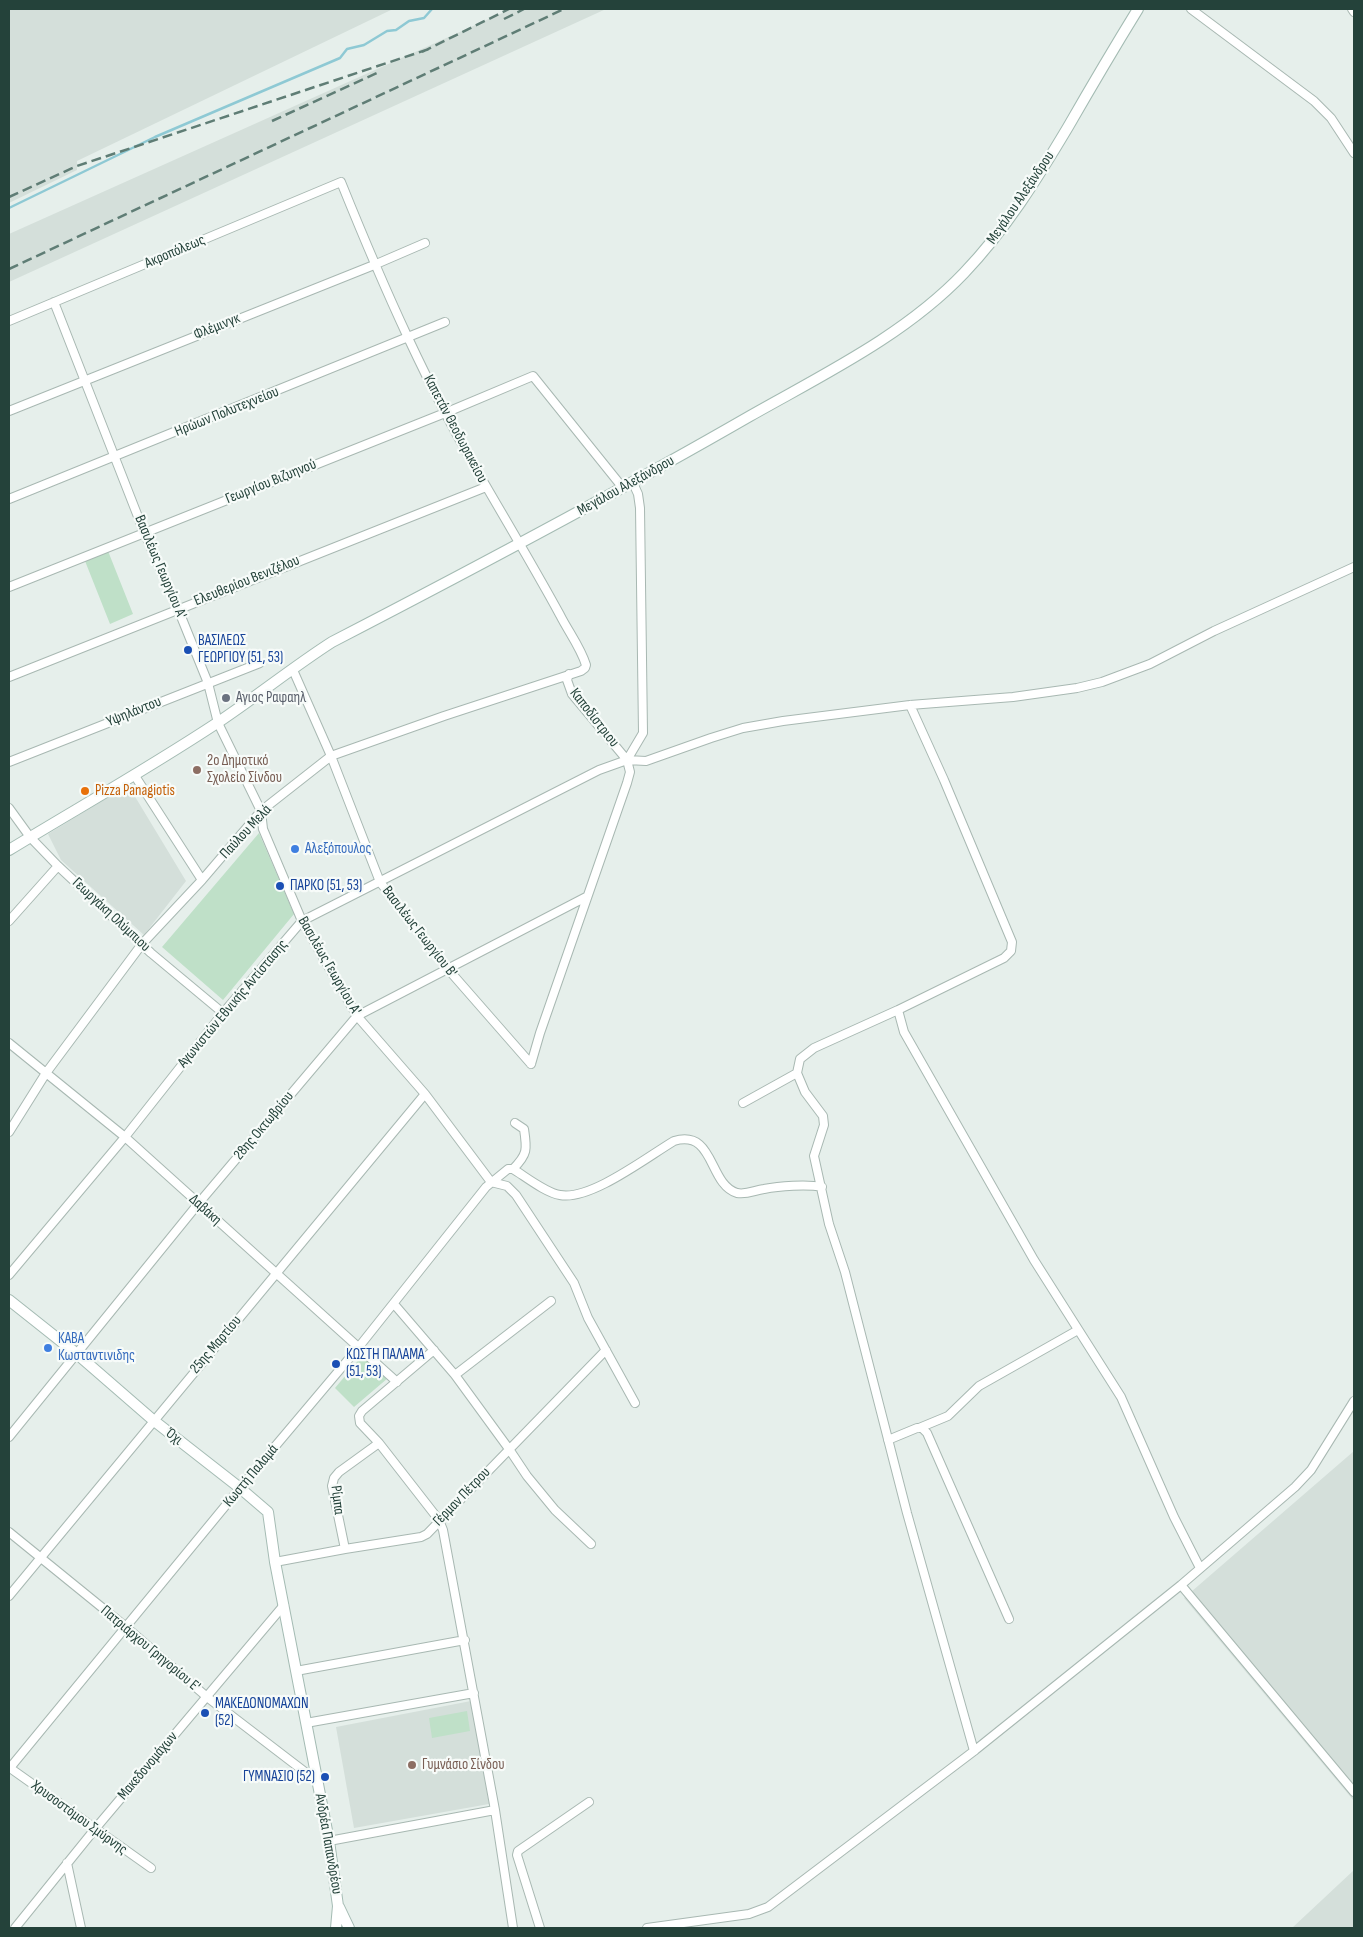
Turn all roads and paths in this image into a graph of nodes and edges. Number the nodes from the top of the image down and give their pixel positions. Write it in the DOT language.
graph roads {
  1 [pos="1138,9"];
  2 [pos="1191,9"];
  3 [pos="1352,9"];
  4 [pos="1354,12"];
  5 [pos="1354,153"];
  6 [pos="341,182"];
  7 [pos="425,243"];
  8 [pos="374,265"];
  9 [pos="54,302"];
  10 [pos="9,321"];
  11 [pos="445,322"];
  12 [pos="407,338"];
  13 [pos="86,380"];
  14 [pos="9,411"];
  15 [pos="444,413"];
  16 [pos="115,457"];
  17 [pos="633,483"];
  18 [pos="486,486"];
  19 [pos="623,488"];
  20 [pos="9,499"];
  21 [pos="144,532"];
  22 [pos="521,543"];
  23 [pos="1354,566"];
  24 [pos="9,587"];
  25 [pos="178,609"];
  26 [pos="260,663"];
  27 [pos="586,668"];
  28 [pos="293,670"];
  29 [pos="569,674"];
  30 [pos="9,677"];
  31 [pos="208,683"];
  32 [pos="910,705"];
  33 [pos="218,723"];
  34 [pos="331,756"];
  35 [pos="627,760"];
  36 [pos="9,762"];
  37 [pos="135,776"];
  38 [pos="9,808"];
  39 [pos="261,812"];
  40 [pos="30,837"];
  41 [pos="9,850"];
  42 [pos="58,866"];
  43 [pos="202,880"];
  44 [pos="380,882"];
  45 [pos="586,897"];
  46 [pos="9,921"];
  47 [pos="302,921"];
  48 [pos="142,944"];
  49 [pos="447,968"];
  50 [pos="898,1010"];
  51 [pos="223,1013"];
  52 [pos="357,1016"];
  53 [pos="9,1043"];
  54 [pos="797,1072"];
  55 [pos="46,1073"];
  56 [pos="425,1094"];
  57 [pos="743,1103"];
  58 [pos="515,1123"];
  59 [pos="9,1132"];
  60 [pos="125,1137"];
  61 [pos="513,1169"];
  62 [pos="491,1182"];
  63 [pos="822,1187"];
  64 [pos="198,1204"];
  65 [pos="276,1273"];
  66 [pos="9,1274"];
  67 [pos="9,1300"];
  68 [pos="550,1301"];
  69 [pos="394,1304"];
  70 [pos="1078,1330"];
  71 [pos="358,1348"];
  72 [pos="434,1350"];
  73 [pos="606,1350"];
  74 [pos="77,1354"];
  75 [pos="455,1375"];
  76 [pos="397,1382"];
  77 [pos="1354,1401"];
  78 [pos="635,1403"];
  79 [pos="153,1420"];
  80 [pos="919,1428"];
  81 [pos="9,1437"];
  82 [pos="888,1440"];
  83 [pos="379,1443"];
  84 [pos="509,1449"];
  85 [pos="240,1488"];
  86 [pos="438,1520"];
  87 [pos="9,1532"];
  88 [pos="590,1544"];
  89 [pos="344,1549"];
  90 [pos="40,1557"];
  91 [pos="275,1562"];
  92 [pos="1200,1568"];
  93 [pos="1181,1585"];
  94 [pos="9,1596"];
  95 [pos="284,1605"];
  96 [pos="1009,1619"];
  97 [pos="126,1627"];
  98 [pos="464,1640"];
  99 [pos="296,1671"];
  100 [pos="474,1693"];
  101 [pos="207,1697"];
  102 [pos="306,1723"];
  103 [pos="974,1751"];
  104 [pos="9,1768"];
  105 [pos="318,1782"];
  106 [pos="1354,1792"];
  107 [pos="589,1802"];
  108 [pos="495,1810"];
  109 [pos="95,1829"];
  110 [pos="329,1841"];
  111 [pos="67,1863"];
  112 [pos="151,1868"];
  113 [pos="338,1906"];
  114 [pos="335,1927"];
  115 [pos="15,1928"];
  116 [pos="80,1928"];
  117 [pos="349,1928"];
  118 [pos="513,1928"];
  119 [pos="540,1928"];
  120 [pos="647,1928"];
  1 -- 17 [label="street, Μεγάλου Αλεξάνδρου"];
  2 -- 5 [label="street"];
  3 -- 4 [label="street"];
  6 -- 8 [label="street, Καπετάν Θεοδωρακείου"];
  6 -- 9 [label="street, Ακροπόλεως"];
  7 -- 8 [label="street, Φλέμινγκ"];
  8 -- 12 [label="street, Καπετάν Θεοδωρακείου"];
  8 -- 13 [label="street, Φλέμινγκ"];
  9 -- 10 [label="street, Ακροπόλεως"];
  9 -- 13 [label="street, Βασιλέως Γεωργίου Α'"];
  11 -- 12 [label="street, Ηρώων Πολυτεχνείου"];
  12 -- 15 [label="street, Καπετάν Θεοδωρακείου"];
  12 -- 16 [label="street, Ηρώων Πολυτεχνείου"];
  13 -- 14 [label="street, Φλέμινγκ"];
  13 -- 16 [label="street, Βασιλέως Γεωργίου Α'"];
  15 -- 18 [label="street, Καπετάν Θεοδωρακείου"];
  15 -- 19 [label="street, Γεωργίου Βιζυηνού"];
  15 -- 21 [label="street, Γεωργίου Βιζυηνού"];
  16 -- 20 [label="street, Ηρώων Πολυτεχνείου"];
  16 -- 21 [label="street, Βασιλέως Γεωργίου Α'"];
  17 -- 19 [label="street, Μεγάλου Αλεξάνδρου"];
  17 -- 35 [label="street"];
  18 -- 22 [label="street, Καπετάν Θεοδωρακείου"];
  18 -- 25 [label="street, Ελευθερίου Βενιζέλου"];
  19 -- 22 [label="street, Μεγάλου Αλεξάνδρου"];
  21 -- 24 [label="street, Γεωργίου Βιζυηνού"];
  21 -- 25 [label="street, Βασιλέως Γεωργίου Α'"];
  22 -- 27 [label="street, Καπετάν Θεοδωρακείου"];
  22 -- 28 [label="street, Μεγάλου Αλεξάνδρου"];
  23 -- 32 [label="street, Αγωνιστών Εθνικής Αντίστασης"];
  25 -- 30 [label="street, Ελευθερίου Βενιζέλου"];
  25 -- 31 [label="street, Βασιλέως Γεωργίου Α'"];
  26 -- 31 [label="street, Υψηλάντου"];
  27 -- 29 [label="street, Παύλου Μελά"];
  28 -- 33 [label="street, Μεγάλου Αλεξάνδρου"];
  28 -- 34 [label="street, Βασιλέως Γεωργίου Β'"];
  29 -- 34 [label="street, Παύλου Μελά"];
  29 -- 35 [label="street, Καποδίστριου"];
  31 -- 33 [label="street, Βασιλέως Γεωργίου Α'"];
  31 -- 36 [label="street, Υψηλάντου"];
  32 -- 35 [label="street, Αγωνιστών Εθνικής Αντίστασης"];
  32 -- 50 [label="street"];
  33 -- 37 [label="street, Μεγάλου Αλεξάνδρου"];
  33 -- 39 [label="street, Βασιλέως Γεωργίου Α'"];
  34 -- 39 [label="street, Παύλου Μελά"];
  34 -- 44 [label="street, Βασιλέως Γεωργίου Β'"];
  35 -- 44 [label="street, Αγωνιστών Εθνικής Αντίστασης"];
  35 -- 45 [label="street"];
  37 -- 40 [label="street, Μεγάλου Αλεξάνδρου"];
  37 -- 43 [label="street"];
  38 -- 40 [label="street, Γεωργάκη Ολύμπιου"];
  39 -- 43 [label="street, Παύλου Μελά"];
  39 -- 47 [label="street, Βασιλέως Γεωργίου Α'"];
  40 -- 41 [label="street, Μεγάλου Αλεξάνδρου"];
  40 -- 42 [label="street, Γεωργάκη Ολύμπιου"];
  42 -- 46 [label="street"];
  42 -- 48 [label="street, Γεωργάκη Ολύμπιου"];
  43 -- 48 [label="street, Παύλου Μελά"];
  44 -- 47 [label="street, Αγωνιστών Εθνικής Αντίστασης"];
  44 -- 49 [label="street, Βασιλέως Γεωργίου Β'"];
  45 -- 49 [label="street, 28ης Οκτωβρίου"];
  45 -- 49 [label="street, Βασιλέως Γεωργίου Β'"];
  47 -- 51 [label="street, Αγωνιστών Εθνικής Αντίστασης"];
  47 -- 52 [label="street, Βασιλέως Γεωργίου Α'"];
  48 -- 51 [label="street, Γεωργάκη Ολύμπιου"];
  48 -- 55 [label="street, Παύλου Μελά"];
  49 -- 52 [label="street, 28ης Οκτωβρίου"];
  50 -- 54 [label="street"];
  50 -- 70 [label="street"];
  51 -- 60 [label="street, Αγωνιστών Εθνικής Αντίστασης"];
  52 -- 56 [label="street, Βασιλέως Γεωργίου Α'"];
  52 -- 64 [label="street, 28ης Οκτωβρίου"];
  53 -- 55 [label="street, Δαβάκη"];
  54 -- 57 [label="street"];
  54 -- 63 [label="street"];
  55 -- 59 [label="street, Παύλου Μελά"];
  55 -- 60 [label="street, Δαβάκη"];
  56 -- 62 [label="street, Βασιλέως Γεωργίου Α'"];
  56 -- 65 [label="street, 25ης Μαρτίου"];
  58 -- 61 [label="street"];
  60 -- 64 [label="street, Δαβάκη"];
  60 -- 66 [label="street, Αγωνιστών Εθνικής Αντίστασης"];
  61 -- 62 [label="street, Κωστή Παλαμά"];
  61 -- 63 [label="street"];
  62 -- 69 [label="street, Κωστή Παλαμά"];
  62 -- 73 [label="street"];
  63 -- 82 [label="street"];
  64 -- 65 [label="street, Δαβάκη"];
  64 -- 74 [label="street, 28ης Οκτωβρίου"];
  65 -- 71 [label="street, Δαβάκη"];
  65 -- 79 [label="street, 25ης Μαρτίου"];
  67 -- 74 [label="street, Όχι"];
  68 -- 75 [label="street"];
  69 -- 71 [label="street, Κωστή Παλαμά"];
  69 -- 72 [label="street"];
  70 -- 80 [label="street"];
  70 -- 92 [label="street"];
  71 -- 76 [label="street, Δαβάκη"];
  71 -- 85 [label="street, Κωστή Παλαμά"];
  72 -- 75 [label="street"];
  72 -- 76 [label="street"];
  73 -- 78 [label="street"];
  73 -- 84 [label="street, Γέρμαν Πέτρου"];
  74 -- 79 [label="street, Όχι"];
  74 -- 81 [label="street, 28ης Οκτωβρίου"];
  75 -- 84 [label="street"];
  76 -- 83 [label="street"];
  77 -- 92 [label="street"];
  79 -- 85 [label="street, Όχι"];
  79 -- 90 [label="street, 25ης Μαρτίου"];
  80 -- 82 [label="street"];
  80 -- 96 [label="street"];
  82 -- 103 [label="street"];
  83 -- 86 [label="street"];
  83 -- 89 [label="street, Ρίμπα"];
  84 -- 86 [label="street, Γέρμαν Πέτρου"];
  84 -- 88 [label="street"];
  85 -- 91 [label="street, Όχι"];
  85 -- 97 [label="street, Κωστή Παλαμά"];
  86 -- 89 [label="street, Γέρμαν Πέτρου"];
  86 -- 98 [label="street"];
  87 -- 90 [label="street, Πατριάρχου Γρηγορίου Ε'"];
  89 -- 91 [label="street, Γέρμαν Πέτρου"];
  90 -- 94 [label="street, 25ης Μαρτίου"];
  90 -- 97 [label="street, Πατριάρχου Γρηγορίου Ε'"];
  91 -- 95 [label="street, Όχι"];
  92 -- 93 [label="street"];
  93 -- 103 [label="street"];
  93 -- 106 [label="street"];
  95 -- 99 [label="street, Ανδρέα Παπανδρέου"];
  95 -- 101 [label="street, Μακεδονομάχων"];
  97 -- 101 [label="street, Πατριάρχου Γρηγορίου Ε'"];
  97 -- 104 [label="street, Κωστή Παλαμά"];
  98 -- 99 [label="street"];
  98 -- 100 [label="street"];
  99 -- 102 [label="street, Ανδρέα Παπανδρέου"];
  100 -- 102 [label="street"];
  100 -- 108 [label="street"];
  101 -- 105 [label="street, Πατριάρχου Γρηγορίου Ε'"];
  101 -- 109 [label="street, Μακεδονομάχων"];
  102 -- 105 [label="street, Ανδρέα Παπανδρέου"];
  103 -- 120 [label="street"];
  104 -- 109 [label="street, Χρυσοστόμου Σμύρνης"];
  105 -- 110 [label="street, Ανδρέα Παπανδρέου"];
  107 -- 119 [label="street"];
  108 -- 110 [label="street"];
  108 -- 118 [label="street"];
  109 -- 111 [label="street, Μακεδονομάχων"];
  109 -- 112 [label="street, Χρυσοστόμου Σμύρνης"];
  110 -- 113 [label="street, Ανδρέα Παπανδρέου"];
  111 -- 115 [label="street, Μακεδονομάχων"];
  111 -- 116 [label="street"];
  113 -- 114 [label="street, Ανδρέα Παπανδρέου"];
  113 -- 117 [label="street, Ανδρέα Παπανδρέου"];
}
